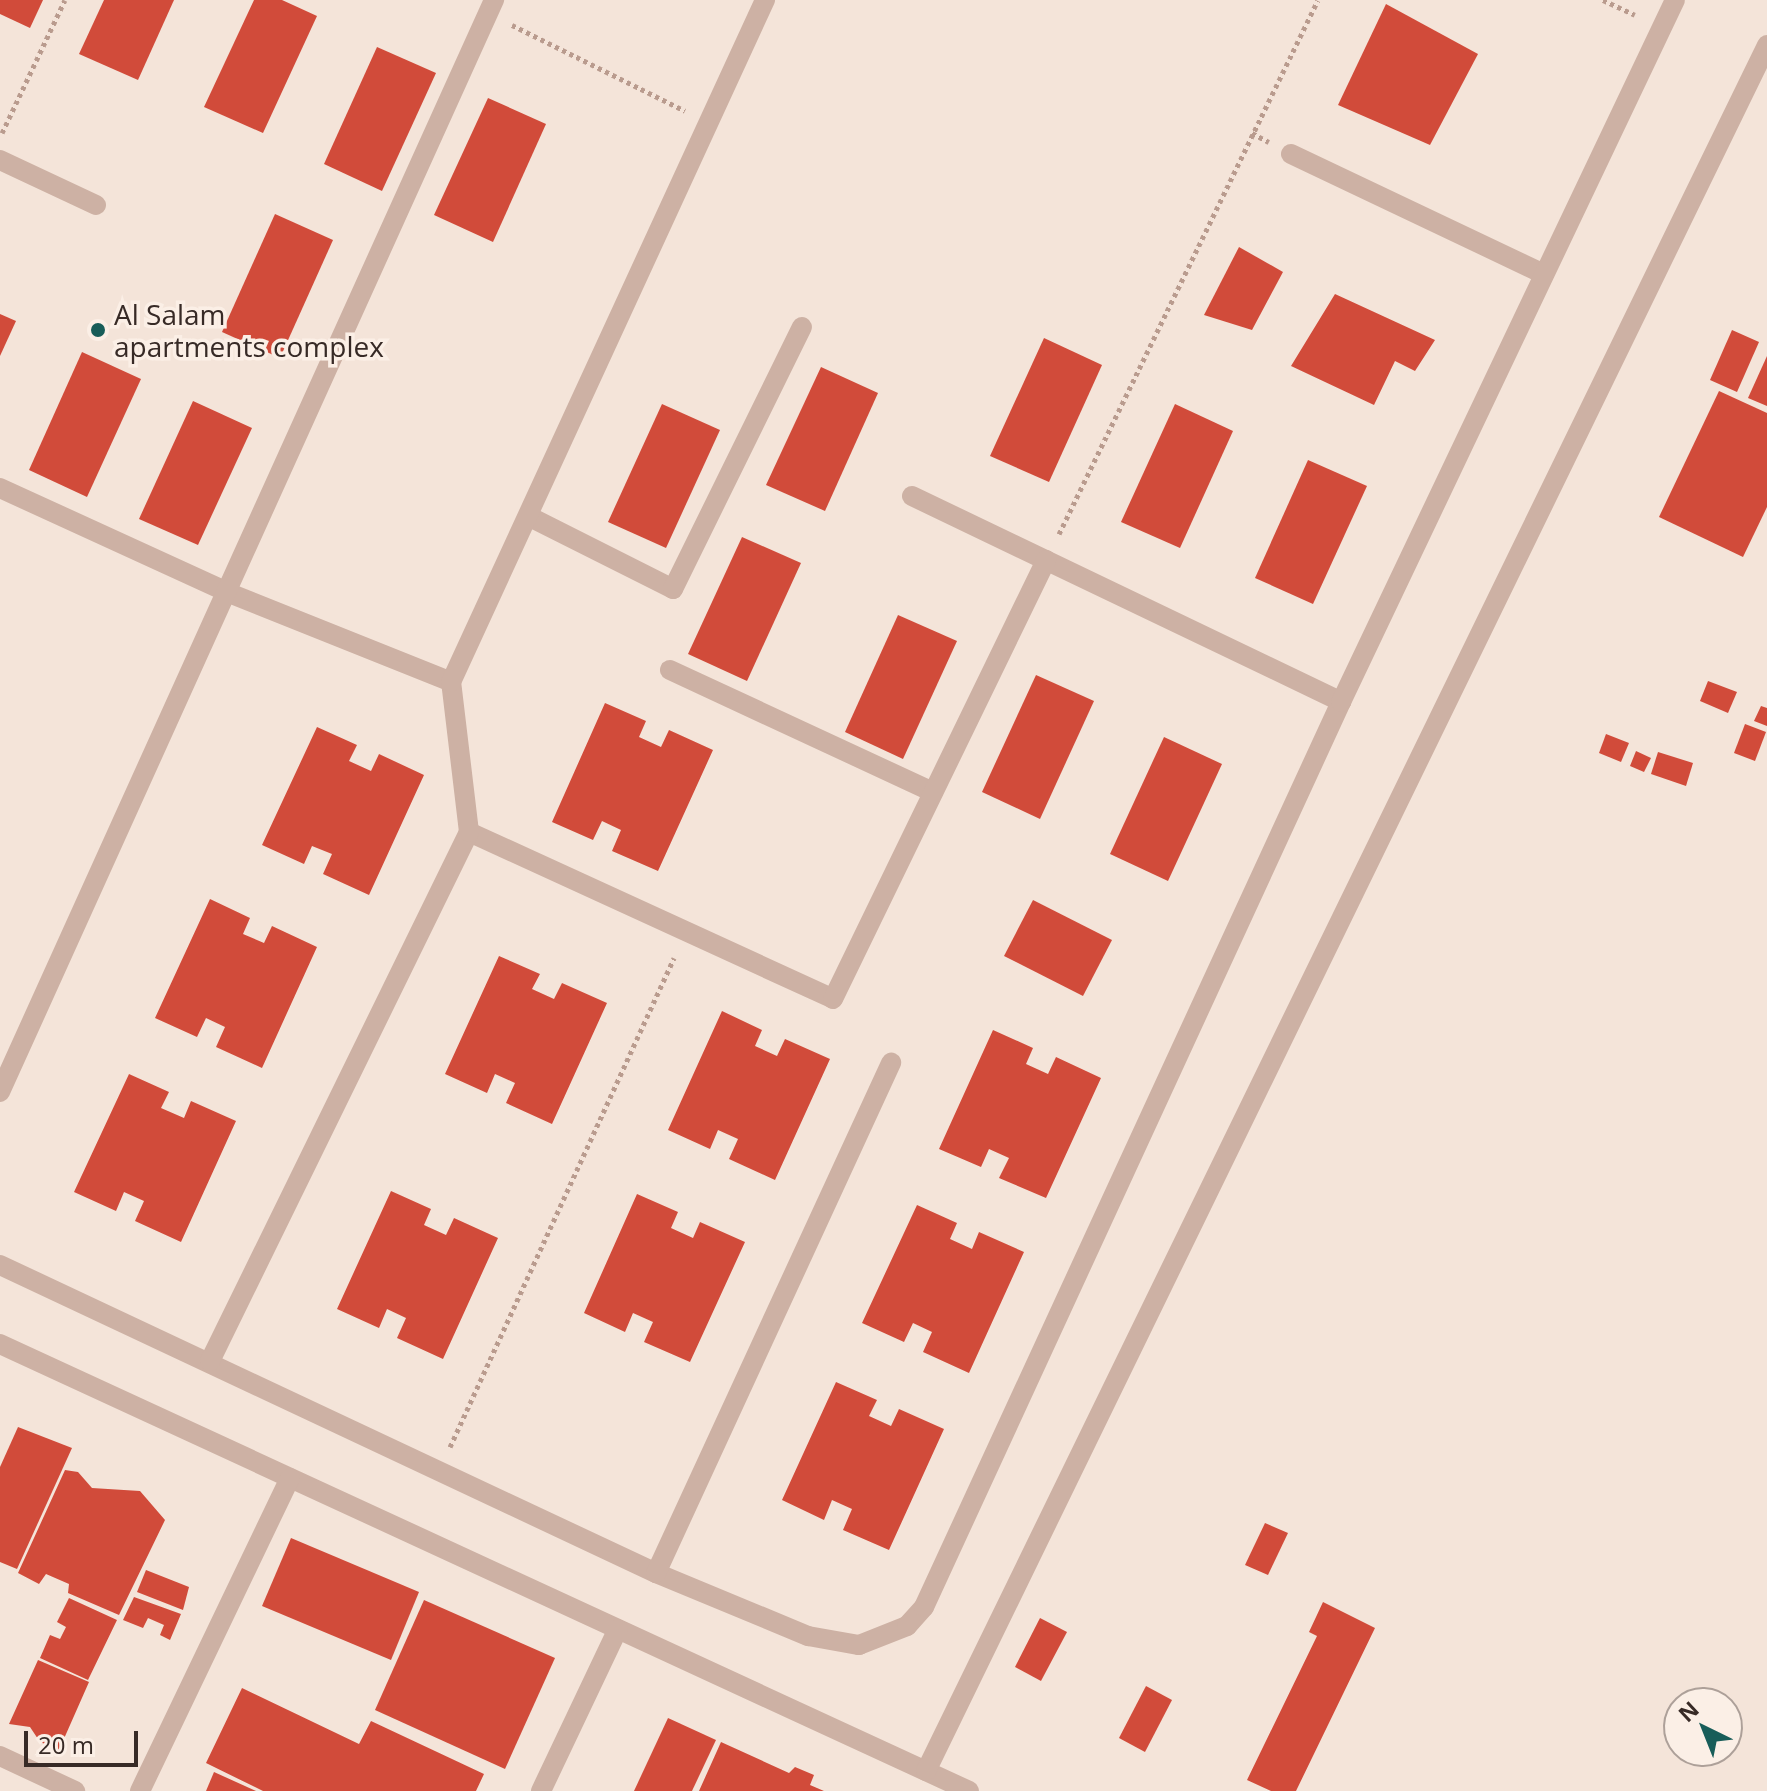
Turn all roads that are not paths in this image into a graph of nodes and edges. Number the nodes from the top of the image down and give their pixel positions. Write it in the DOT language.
graph roads {
  1 [pos="765,0"];
  2 [pos="1675,0"];
  3 [pos="491,6"];
  4 [pos="1767,45"];
  5 [pos="1291,154"];
  6 [pos="0,160"];
  7 [pos="96,205"];
  8 [pos="1544,274"];
  9 [pos="802,327"];
  10 [pos="0,488"];
  11 [pos="912,496"];
  12 [pos="530,517"];
  13 [pos="1046,560"];
  14 [pos="229,593"];
  15 [pos="670,670"];
  16 [pos="451,682"];
  17 [pos="1341,702"];
  18 [pos="933,792"];
  19 [pos="469,832"];
  20 [pos="891,1063"];
  21 [pos="0,1092"];
  22 [pos="0,1265"];
  23 [pos="0,1344"];
  24 [pos="210,1361"];
  25 [pos="290,1478"];
  26 [pos="656,1573"];
  27 [pos="618,1629"];
  28 [pos="0,1756"];
  29 [pos="926,1771"];
  30 [pos="75,1791"];
  31 [pos="140,1791"];
  32 [pos="541,1791"];
  33 [pos="969,1791"];
  1 -- 12 [label="street"];
  2 -- 8 [label="street"];
  3 -- 14 [label="street"];
  4 -- 29 [label="street"];
  5 -- 8 [label="street"];
  6 -- 7 [label="street"];
  8 -- 17 [label="street"];
  9 -- 12 [label="street"];
  10 -- 14 [label="street"];
  11 -- 13 [label="street"];
  12 -- 16 [label="street"];
  13 -- 17 [label="street"];
  13 -- 18 [label="street"];
  14 -- 16 [label="street"];
  14 -- 21 [label="street"];
  15 -- 18 [label="street"];
  16 -- 19 [label="street"];
  17 -- 26 [label="street"];
  18 -- 19 [label="street"];
  19 -- 24 [label="street"];
  20 -- 26 [label="street"];
  22 -- 24 [label="street"];
  23 -- 25 [label="street"];
  24 -- 26 [label="street"];
  25 -- 27 [label="street"];
  25 -- 31 [label="street"];
  27 -- 29 [label="street"];
  27 -- 32 [label="street"];
  28 -- 30 [label="street"];
  29 -- 33 [label="street"];
}
